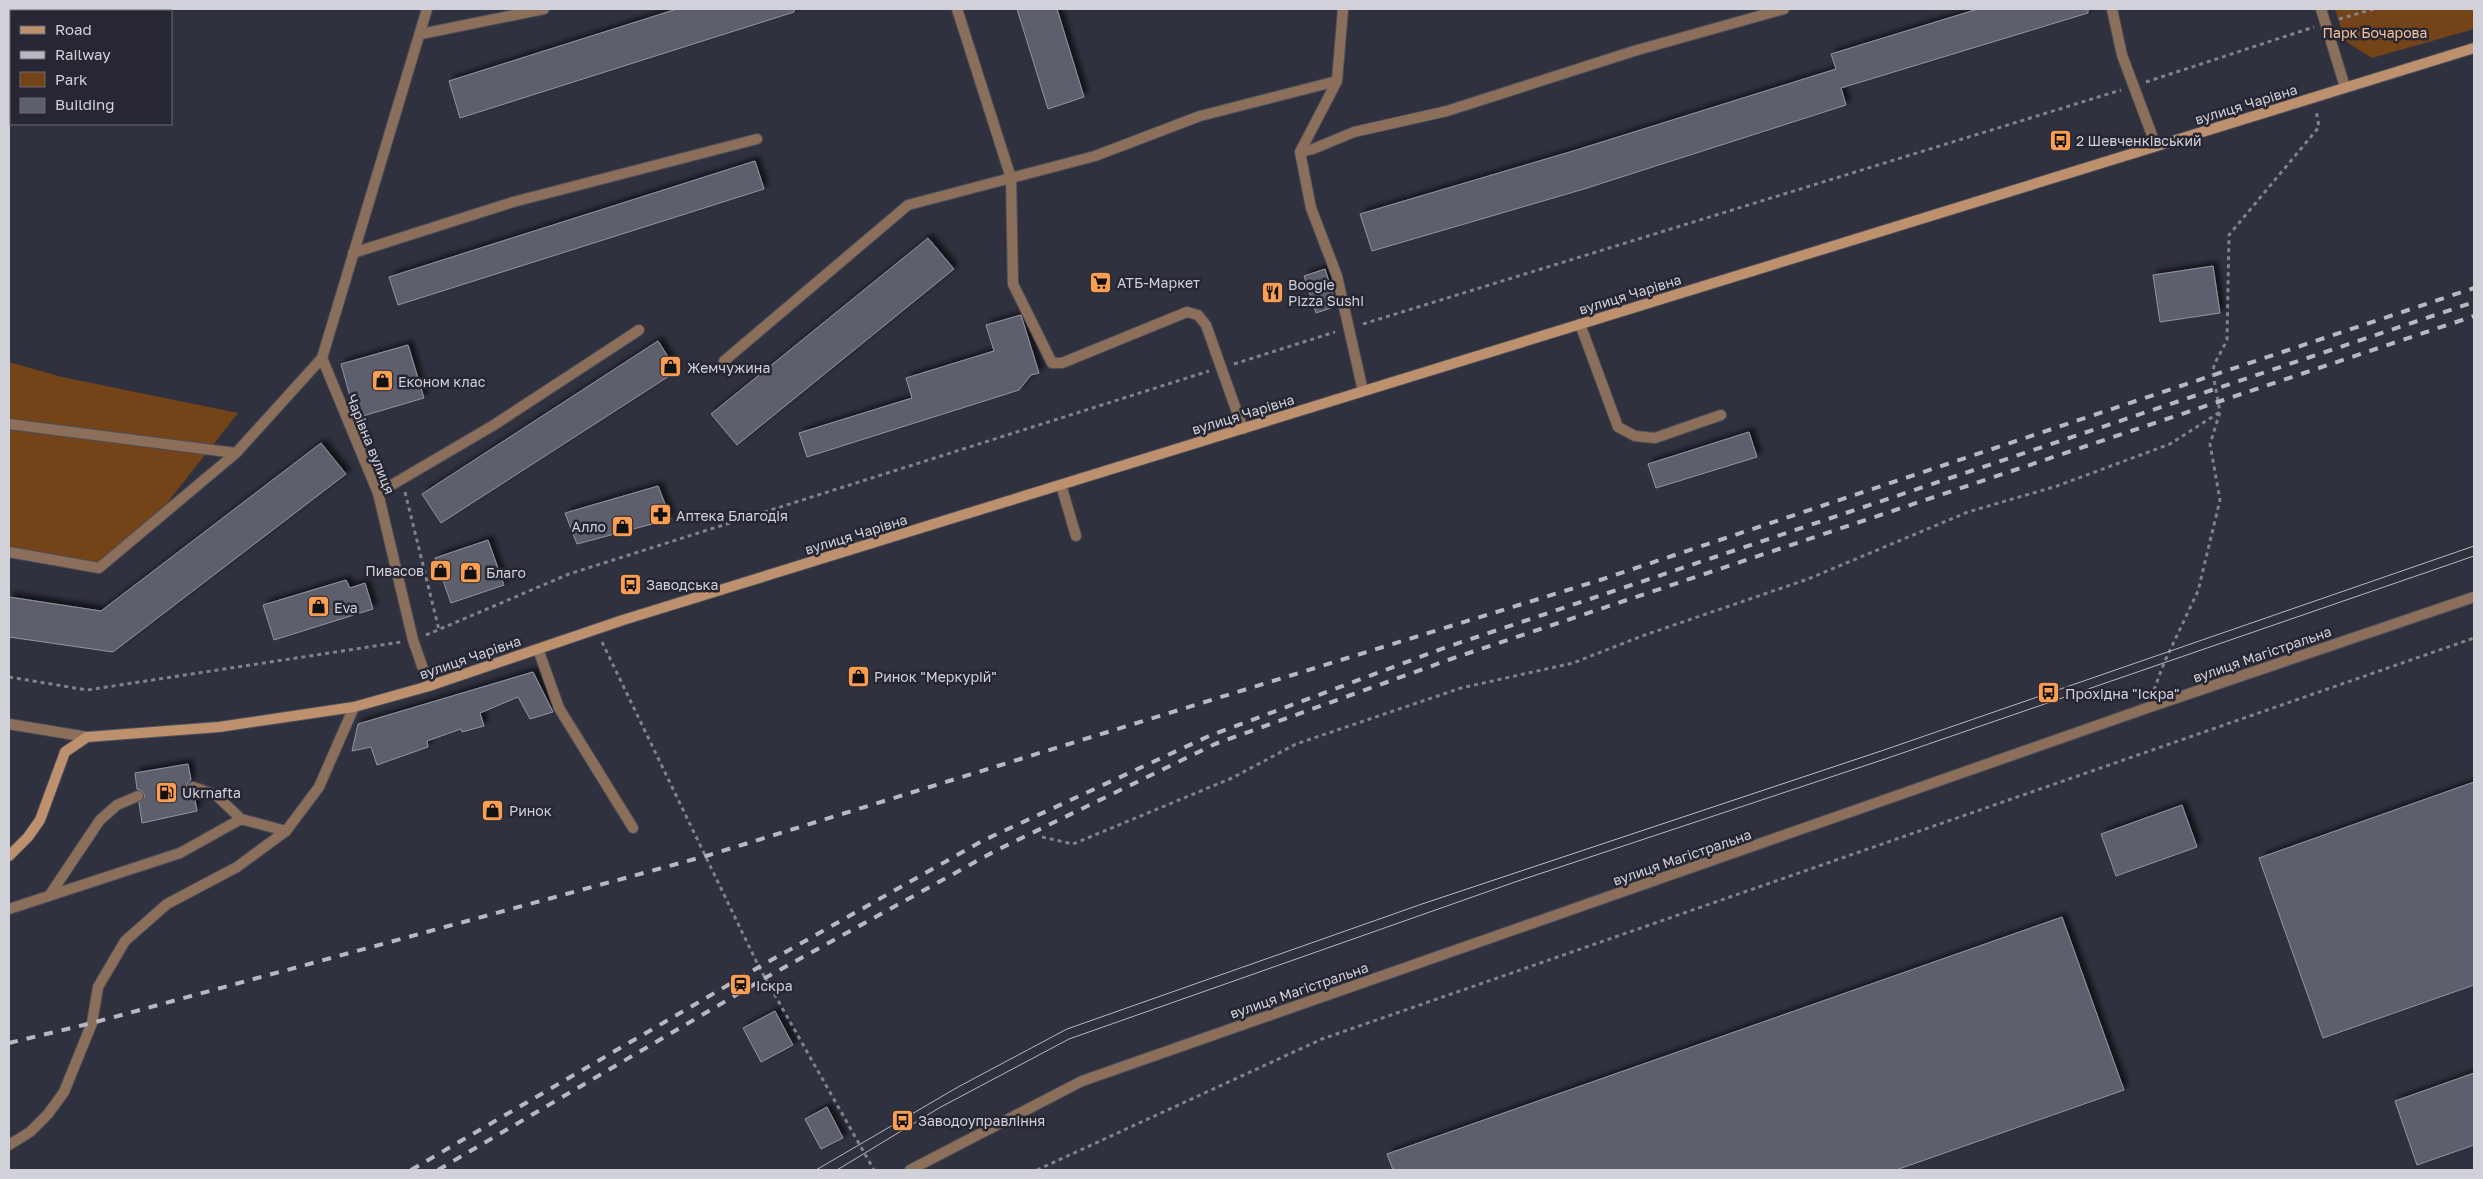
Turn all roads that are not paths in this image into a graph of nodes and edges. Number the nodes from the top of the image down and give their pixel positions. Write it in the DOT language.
graph roads {
  1 [pos="427,9"];
  2 [pos="544,9"];
  3 [pos="957,9"];
  4 [pos="1343,9"];
  5 [pos="1784,9"];
  6 [pos="2112,9"];
  7 [pos="2321,9"];
  8 [pos="421,34"];
  9 [pos="2474,48"];
  10 [pos="1336,81"];
  11 [pos="2345,87"];
  12 [pos="757,139"];
  13 [pos="2156,146"];
  14 [pos="1300,152"];
  15 [pos="1010,178"];
  16 [pos="353,253"];
  17 [pos="1580,324"];
  18 [pos="639,330"];
  19 [pos="322,358"];
  20 [pos="724,361"];
  21 [pos="1363,391"];
  22 [pos="1720,415"];
  23 [pos="9,424"];
  24 [pos="1243,429"];
  25 [pos="236,453"];
  26 [pos="1061,485"];
  27 [pos="378,493"];
  28 [pos="1076,536"];
  29 [pos="9,552"];
  30 [pos="2474,597"];
  31 [pos="538,649"];
  32 [pos="429,686"];
  33 [pos="354,707"];
  34 [pos="9,724"];
  35 [pos="87,737"];
  36 [pos="193,787"];
  37 [pos="138,796"];
  38 [pos="241,819"];
  39 [pos="633,828"];
  40 [pos="286,831"];
  41 [pos="9,856"];
  42 [pos="52,893"];
  43 [pos="9,909"];
  44 [pos="9,1145"];
  45 [pos="910,1170"];
  1 -- 8 [label="street"];
  2 -- 8 [label="street"];
  3 -- 15 [label="street"];
  4 -- 10 [label="street"];
  5 -- 14 [label="street"];
  6 -- 13 [label="street"];
  7 -- 11 [label="street"];
  8 -- 16 [label="street"];
  9 -- 11 [label="main road, вулиця Чарівна"];
  10 -- 14 [label="street"];
  10 -- 15 [label="street"];
  11 -- 13 [label="main road, вулиця Чарівна"];
  12 -- 16 [label="street"];
  13 -- 17 [label="main road, вулиця Чарівна"];
  14 -- 21 [label="street"];
  15 -- 20 [label="street"];
  15 -- 24 [label="street"];
  16 -- 19 [label="street"];
  17 -- 21 [label="main road, вулиця Чарівна"];
  17 -- 22 [label="street"];
  18 -- 27 [label="street"];
  19 -- 25 [label="street"];
  19 -- 27 [label="street, Чарівна вулиця"];
  21 -- 24 [label="main road, вулиця Чарівна"];
  23 -- 25 [label="street"];
  24 -- 26 [label="main road, вулиця Чарівна"];
  25 -- 29 [label="street"];
  26 -- 28 [label="street"];
  26 -- 31 [label="main road, вулиця Чарівна"];
  27 -- 32 [label="street, Чарівна вулиця"];
  30 -- 45 [label="street, вулиця Магістральна"];
  31 -- 32 [label="main road, вулиця Чарівна"];
  31 -- 39 [label="street"];
  32 -- 33 [label="main road, вулиця Чарівна"];
  33 -- 35 [label="main road, вулиця Чарівна"];
  33 -- 40 [label="street"];
  34 -- 35 [label="street, вулиця Чарівна"];
  35 -- 41 [label="main road"];
  36 -- 38 [label="street"];
  37 -- 42 [label="street"];
  38 -- 40 [label="street"];
  38 -- 42 [label="street"];
  40 -- 44 [label="street"];
  42 -- 43 [label="street"];
}
